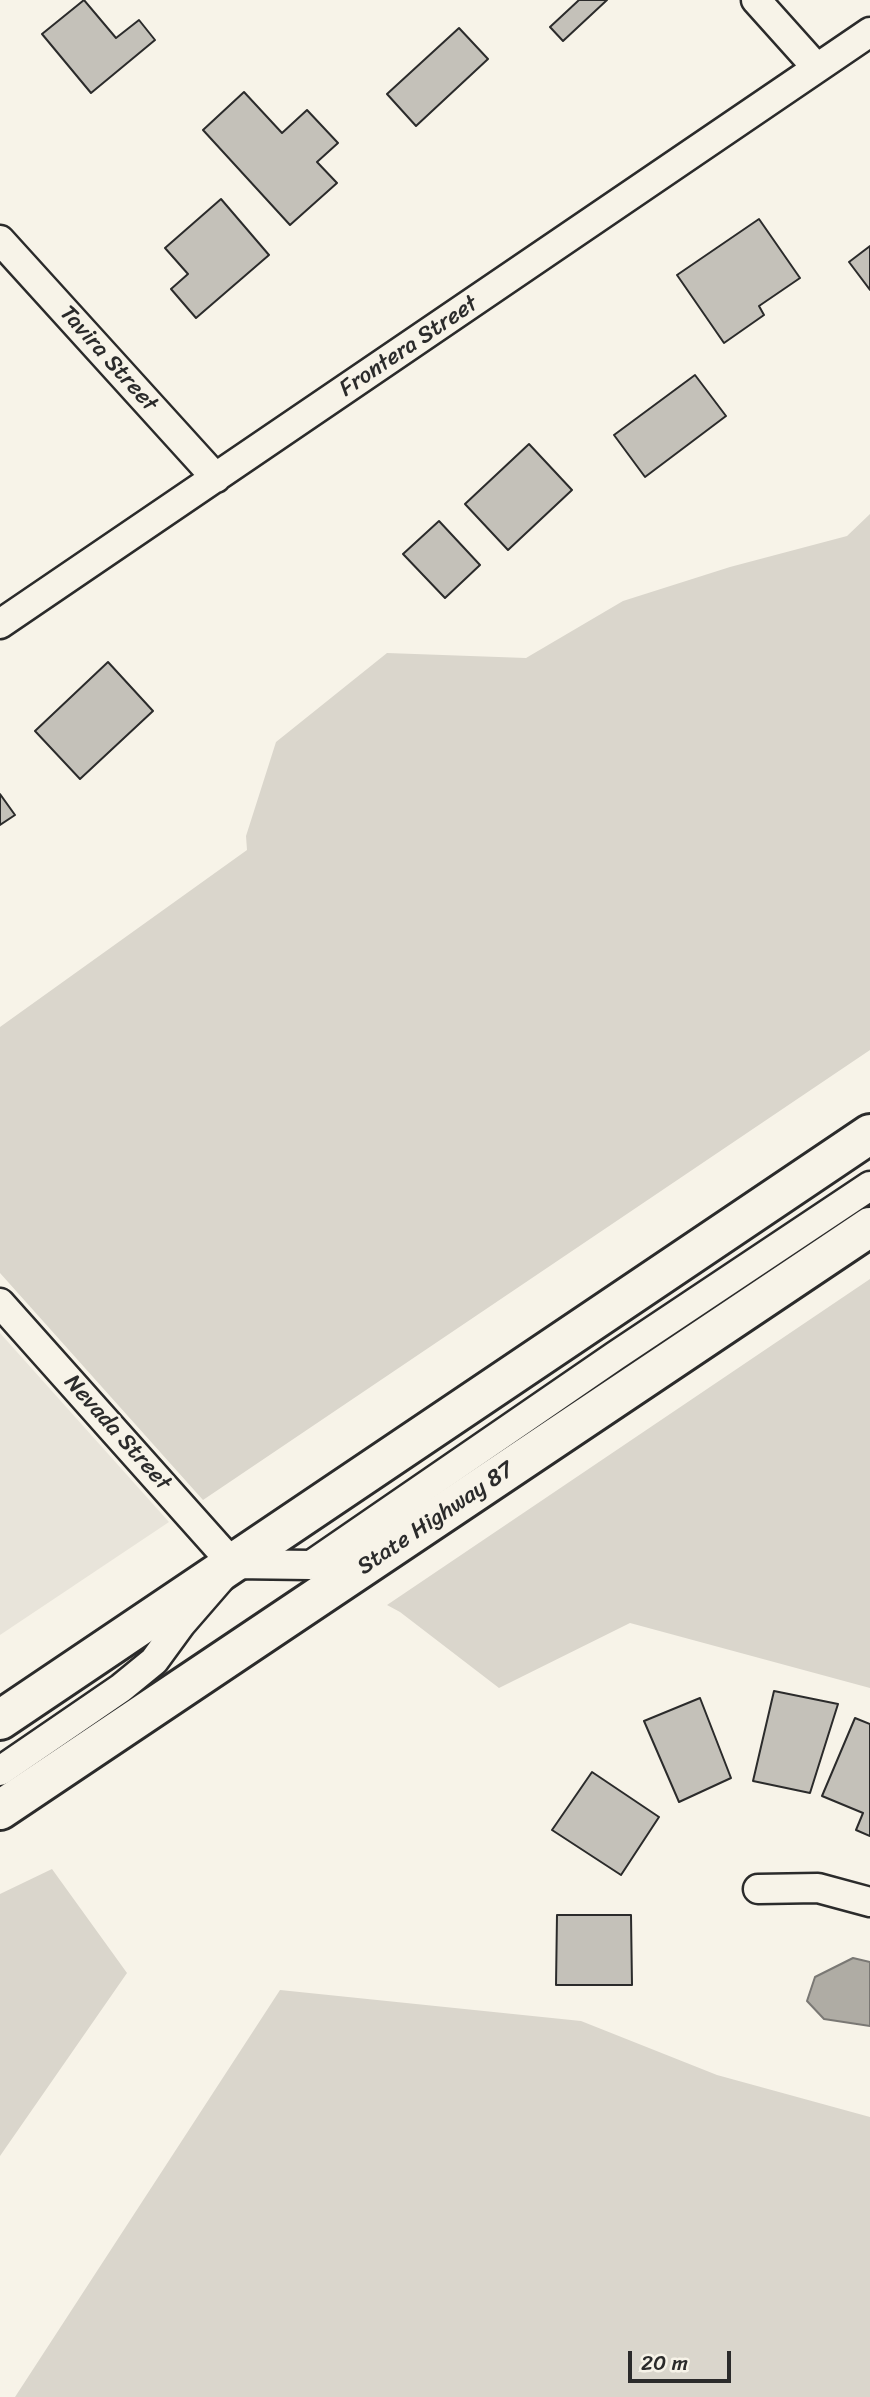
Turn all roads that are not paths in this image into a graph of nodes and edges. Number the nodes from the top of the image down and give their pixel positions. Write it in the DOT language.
graph roads {
  1 [pos="756,0"];
  2 [pos="870,32"];
  3 [pos="817,68"];
  4 [pos="0,240"];
  5 [pos="216,478"];
  6 [pos="0,624"];
  7 [pos="870,1134"];
  8 [pos="870,1186"];
  9 [pos="870,1227"];
  10 [pos="0,1303"];
  11 [pos="233,1564"];
  12 [pos="0,1720"];
  13 [pos="0,1771"];
  14 [pos="0,1810"];
  15 [pos="758,1889"];
  16 [pos="870,1902"];
  1 -- 3 [label="street"];
  2 -- 3 [label="street, Frontera Street"];
  3 -- 5 [label="street, Frontera Street"];
  4 -- 5 [label="street, Tavira Street"];
  5 -- 6 [label="street, Frontera Street"];
  7 -- 11 [label="highway"];
  8 -- 11 [label="street"];
  9 -- 14 [label="highway, State Highway 87"];
  10 -- 11 [label="street, Nevada Street"];
  11 -- 12 [label="highway"];
  11 -- 13 [label="street"];
  15 -- 16 [label="street"];
}
